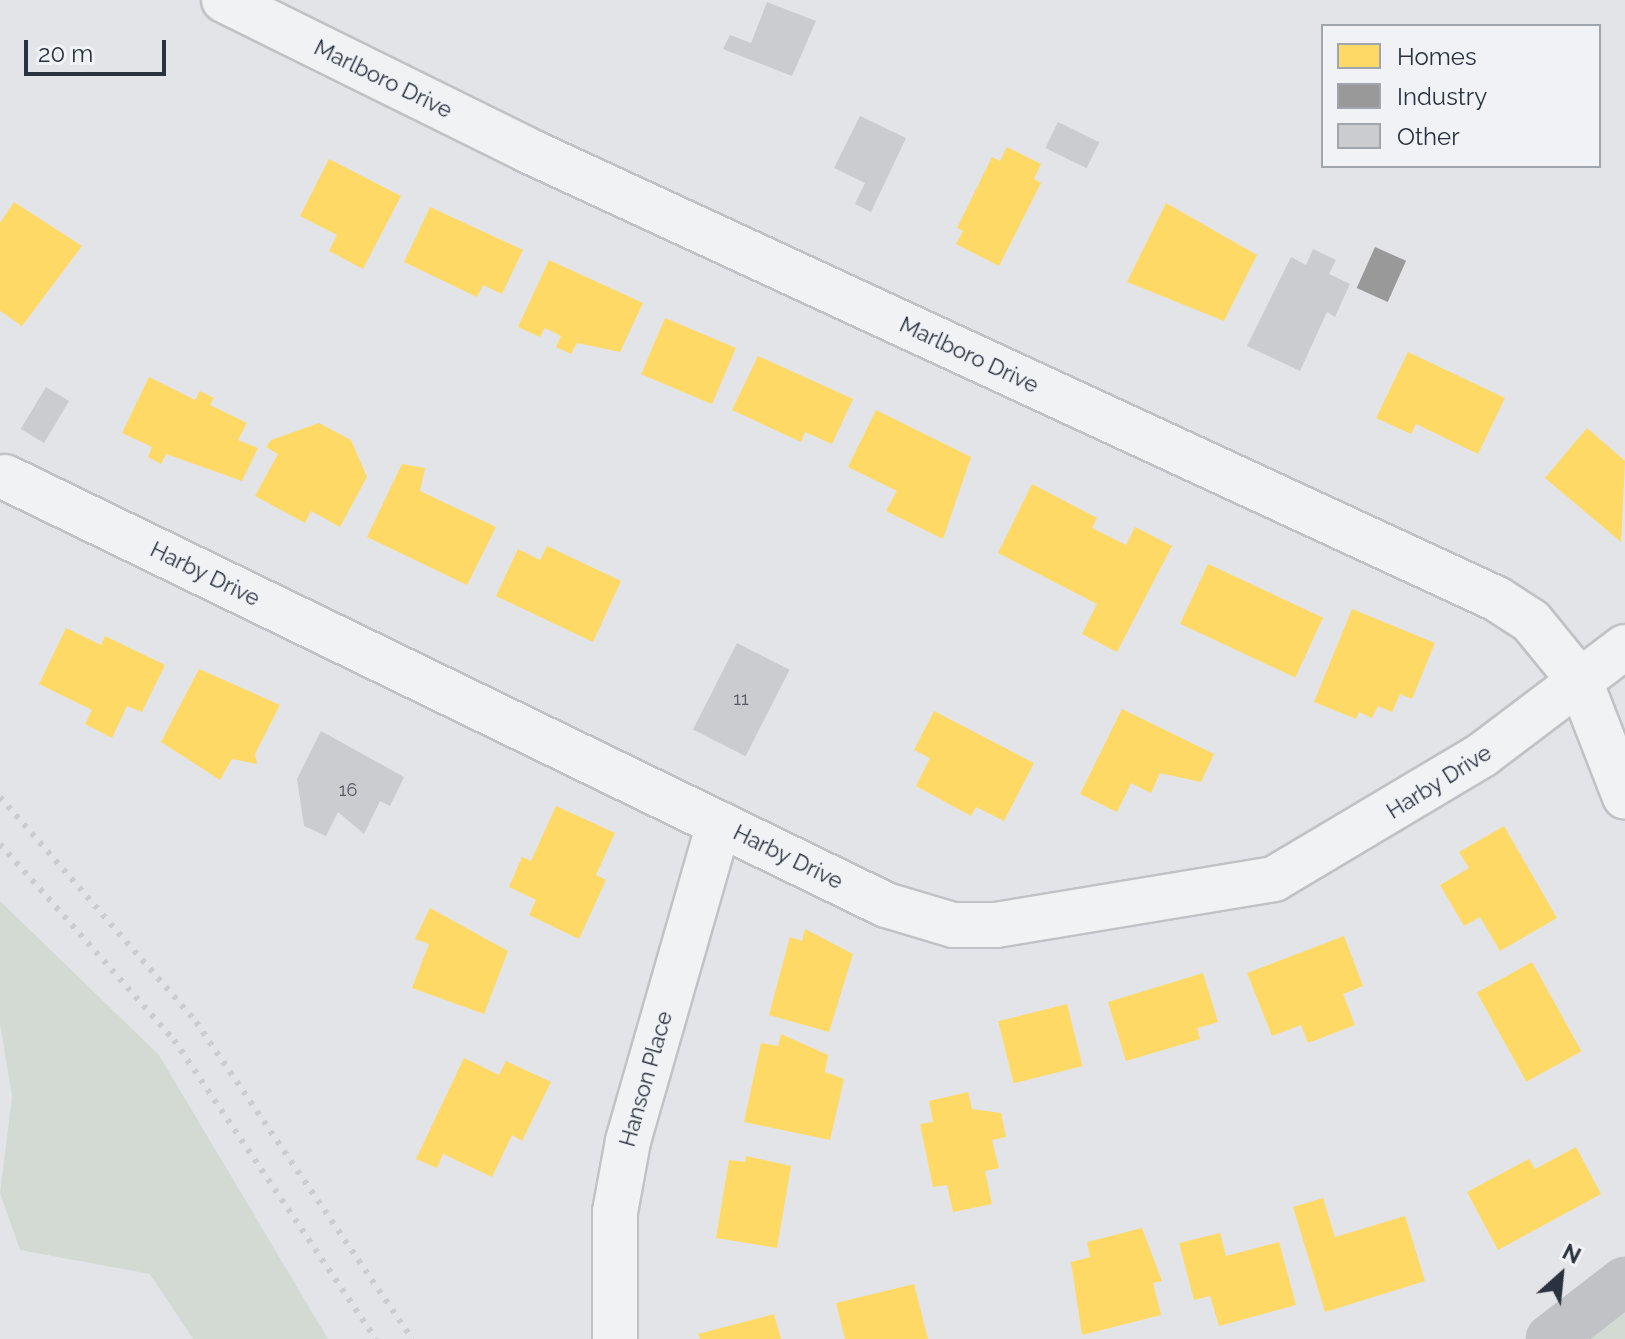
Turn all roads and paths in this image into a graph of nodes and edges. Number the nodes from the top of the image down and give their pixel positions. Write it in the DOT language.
graph roads {
  1 [pos="224,0"];
  2 [pos="5,477"];
  3 [pos="1625,647"];
  4 [pos="1580,681"];
  5 [pos="1625,797"];
  6 [pos="719,824"];
  7 [pos="1625,1281"];
  8 [pos="615,1339"];
  9 [pos="1550,1339"];
  1 -- 4 [label="street, Marlboro Drive"];
  2 -- 6 [label="street, Harby Drive"];
  3 -- 4 [label="street, Harby Drive"];
  4 -- 5 [label="street, Marlboro Drive"];
  4 -- 6 [label="street, Harby Drive"];
  6 -- 8 [label="street, Hanson Place"];
  7 -- 9 [label="street"];
}
